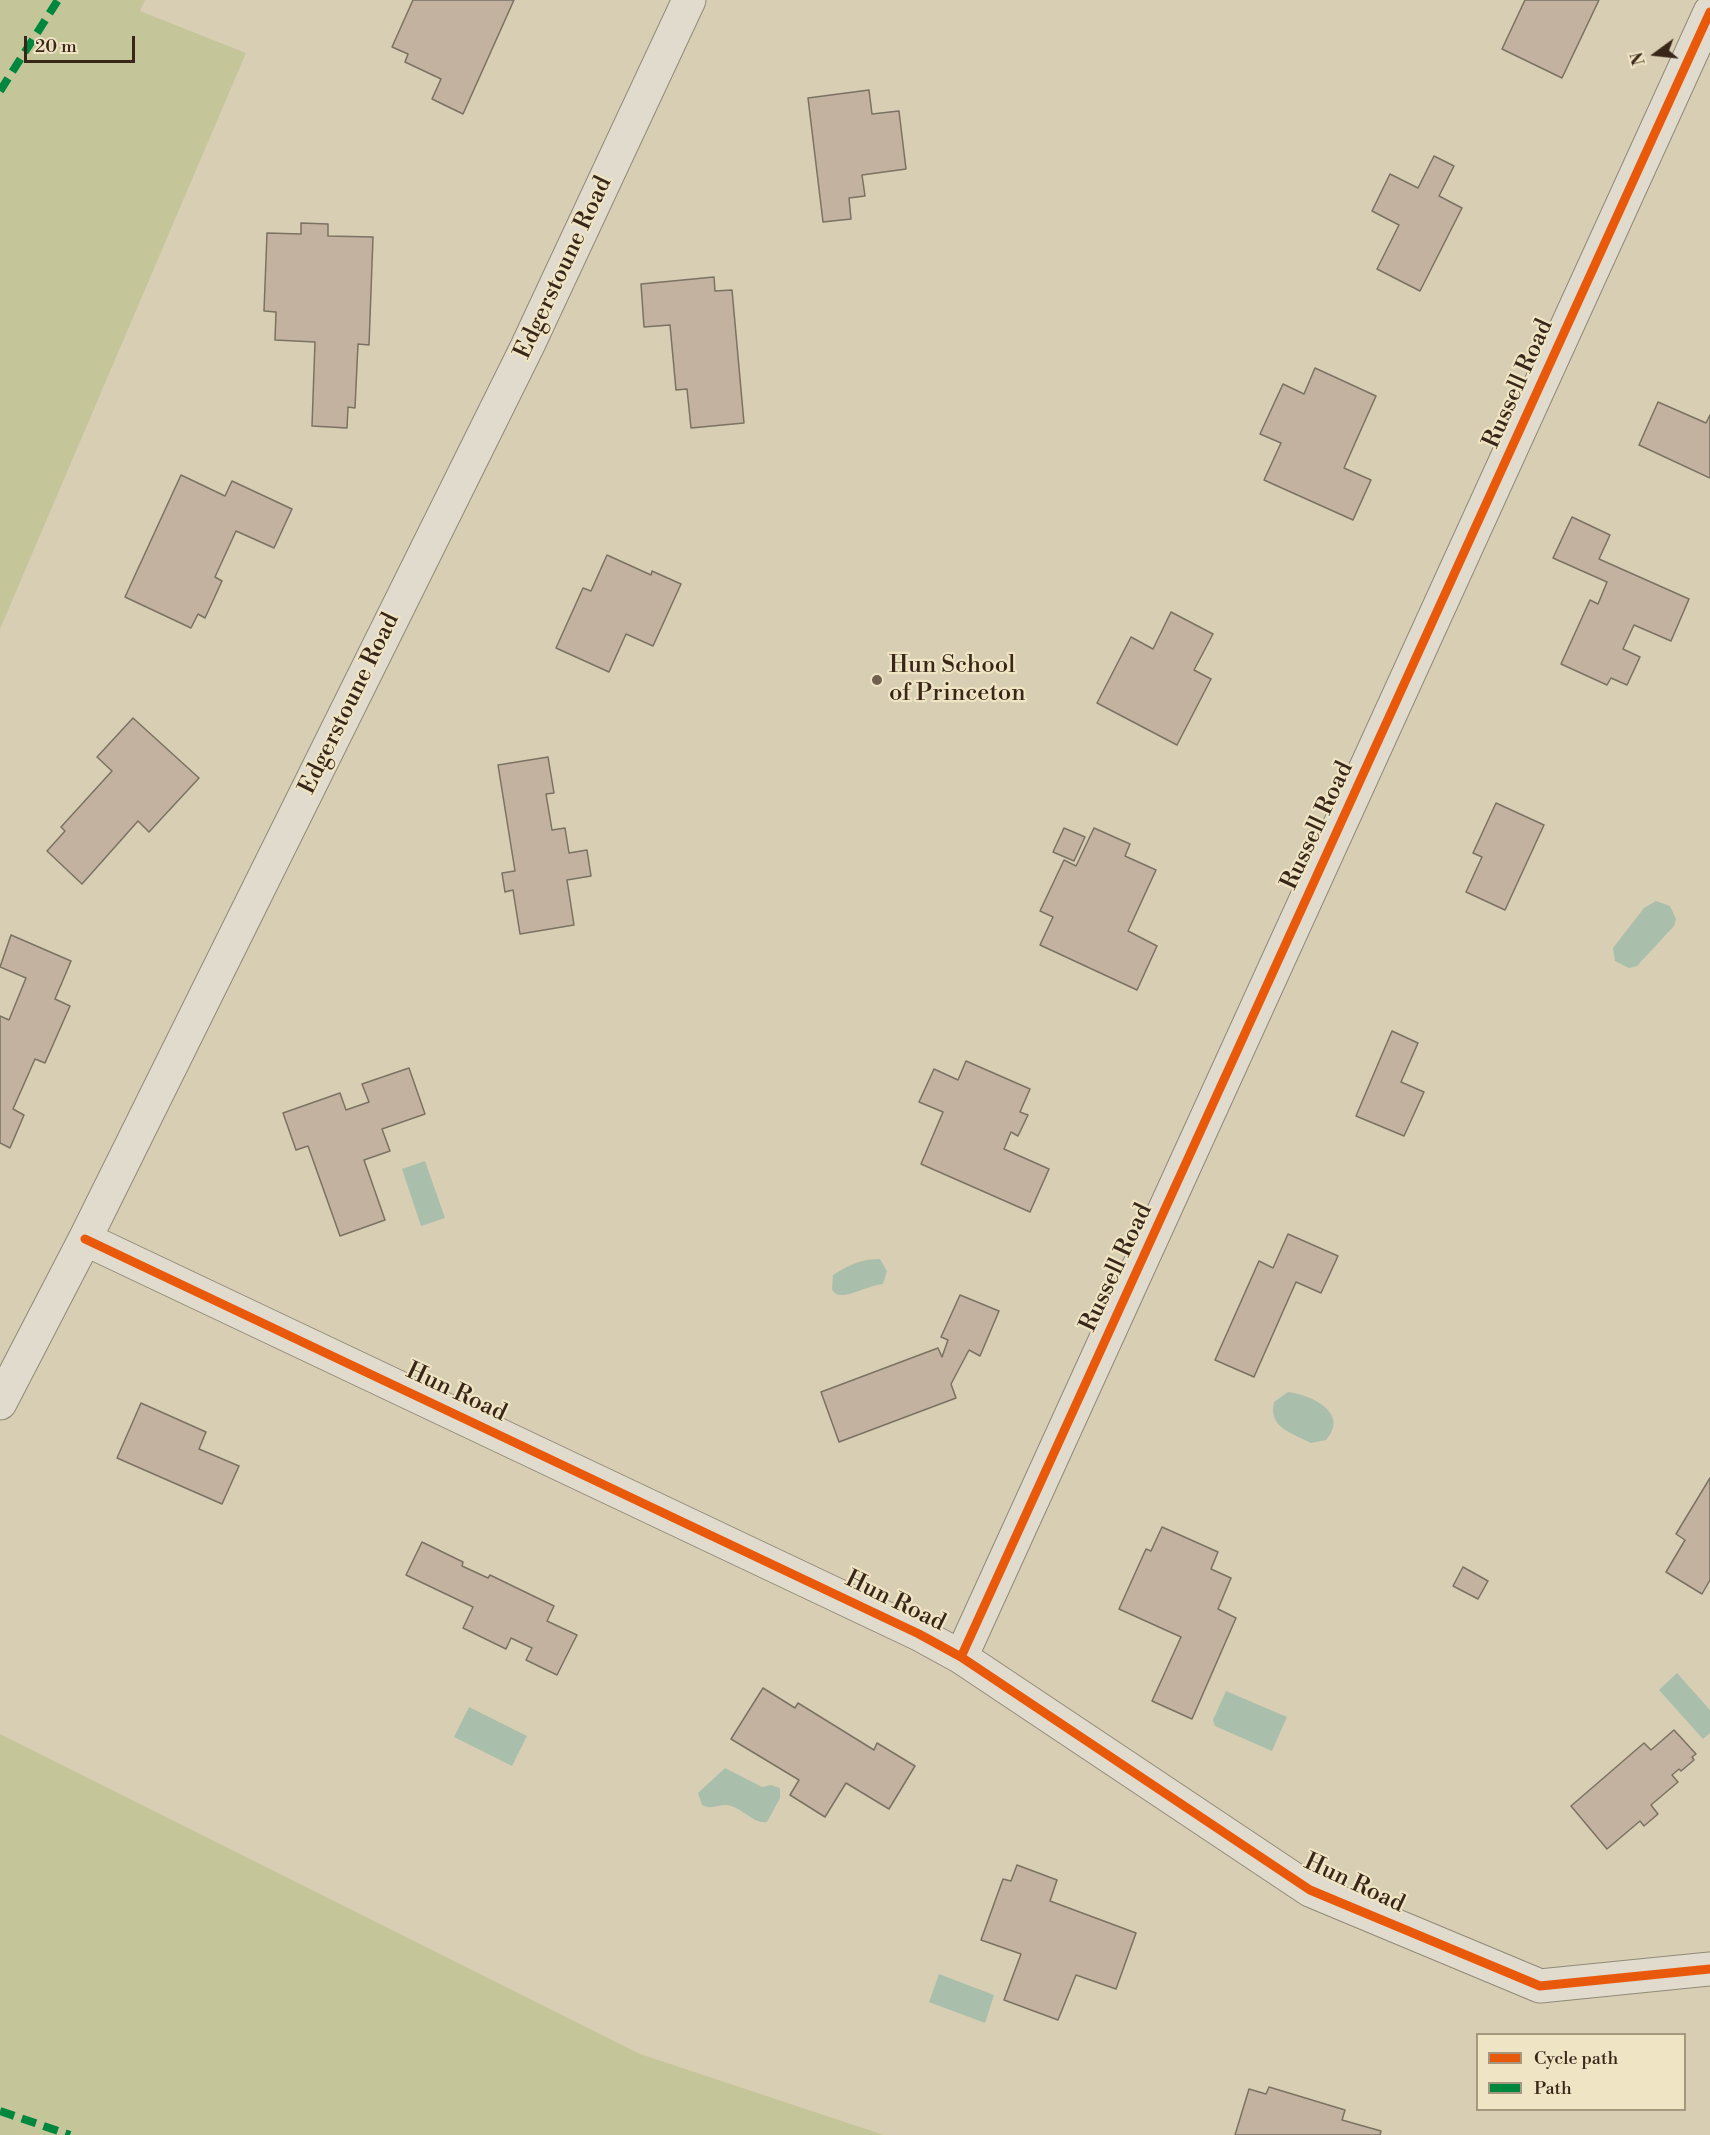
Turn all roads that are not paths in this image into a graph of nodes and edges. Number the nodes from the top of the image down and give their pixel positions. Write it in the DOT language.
graph roads {
  1 [pos="689,0"];
  2 [pos="1710,12"];
  3 [pos="85,1239"];
  4 [pos="0,1403"];
  5 [pos="961,1657"];
  6 [pos="1710,1969"];
  1 -- 3 [label="street, Edgerstoune Road"];
  2 -- 5 [label="street, Russell Road"];
  3 -- 4 [label="street, Edgerstoune Road"];
  3 -- 5 [label="street, Hun Road"];
  5 -- 6 [label="street, Hun Road"];
}
